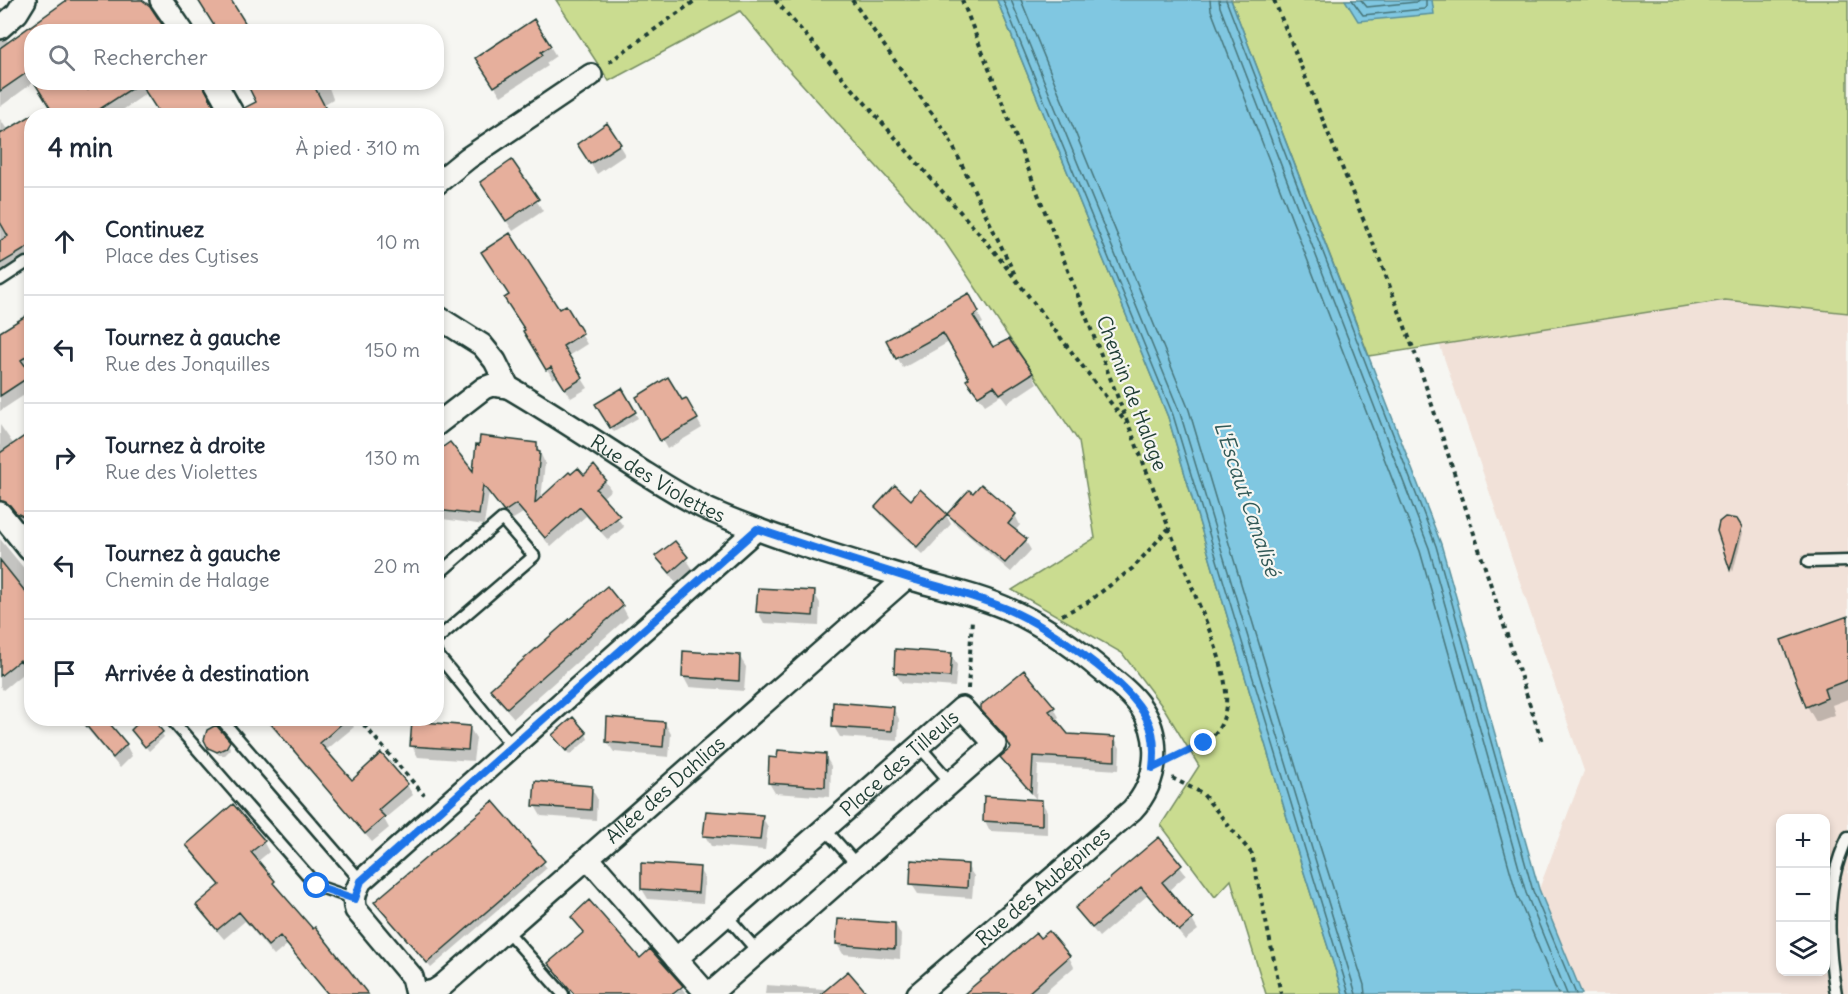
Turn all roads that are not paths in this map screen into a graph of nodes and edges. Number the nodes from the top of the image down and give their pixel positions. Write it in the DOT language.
graph roads {
  1 [pos="24,0"];
  2 [pos="161,0"];
  3 [pos="178,24"];
  4 [pos="0,28"];
  5 [pos="591,75"];
  6 [pos="219,90"];
  7 [pos="230,108"];
  8 [pos="444,178"];
  9 [pos="24,264"];
  10 [pos="0,280"];
  11 [pos="444,321"];
  12 [pos="508,387"];
  13 [pos="444,419"];
  14 [pos="0,513"];
  15 [pos="757,529"];
  16 [pos="24,541"];
  17 [pos="1808,561"];
  18 [pos="1848,561"];
  19 [pos="444,569"];
  20 [pos="907,577"];
  21 [pos="444,633"];
  22 [pos="444,663"];
  23 [pos="177,726"];
  24 [pos="226,726"];
  25 [pos="512,746"];
  26 [pos="919,746"];
  27 [pos="1153,768"];
  28 [pos="951,783"];
  29 [pos="825,828"];
  30 [pos="1848,837"];
  31 [pos="588,858"];
  32 [pos="857,865"];
  33 [pos="358,890"];
  34 [pos="726,915"];
  35 [pos="506,930"];
  36 [pos="758,952"];
  37 [pos="676,959"];
  38 [pos="423,994"];
  39 [pos="563,994"];
  40 [pos="709,994"];
  41 [pos="918,994"];
  42 [pos="1836,994"];
  1 -- 4 [label="street"];
  2 -- 3 [label="street"];
  5 -- 8 [label="street"];
  6 -- 7 [label="street"];
  9 -- 10 [label="lane"];
  11 -- 12 [label="street"];
  12 -- 13 [label="street"];
  12 -- 15 [label="street, Rue des Violettes"];
  14 -- 16 [label="street"];
  15 -- 20 [label="street, Rue des Violettes"];
  15 -- 25 [label="street"];
  17 -- 18 [label="lane"];
  19 -- 21 [label="lane"];
  20 -- 27 [label="street, Rue des Violettes"];
  20 -- 31 [label="street, Allée des Dahlias"];
  22 -- 25 [label="lane"];
  23 -- 33 [label="lane"];
  24 -- 33 [label="lane"];
  25 -- 33 [label="street"];
  26 -- 28 [label="lane"];
  26 -- 28 [label="street, Place des Tilleuls"];
  26 -- 29 [label="street, Place des Tilleuls"];
  27 -- 41 [label="street, Rue des Aubépines"];
  28 -- 32 [label="street, Place des Tilleuls"];
  29 -- 32 [label="lane"];
  29 -- 34 [label="street, Place des Tilleuls"];
  30 -- 42 [label="lane"];
  31 -- 35 [label="street, Allée des Dahlias"];
  31 -- 37 [label="street"];
  32 -- 36 [label="street, Place des Tilleuls"];
  33 -- 38 [label="street"];
  34 -- 36 [label="lane"];
  34 -- 37 [label="street, Place des Tilleuls"];
  35 -- 38 [label="street, Allée des Dahlias"];
  35 -- 39 [label="lane"];
  36 -- 40 [label="street, Place des Tilleuls"];
  37 -- 40 [label="street"];
}
